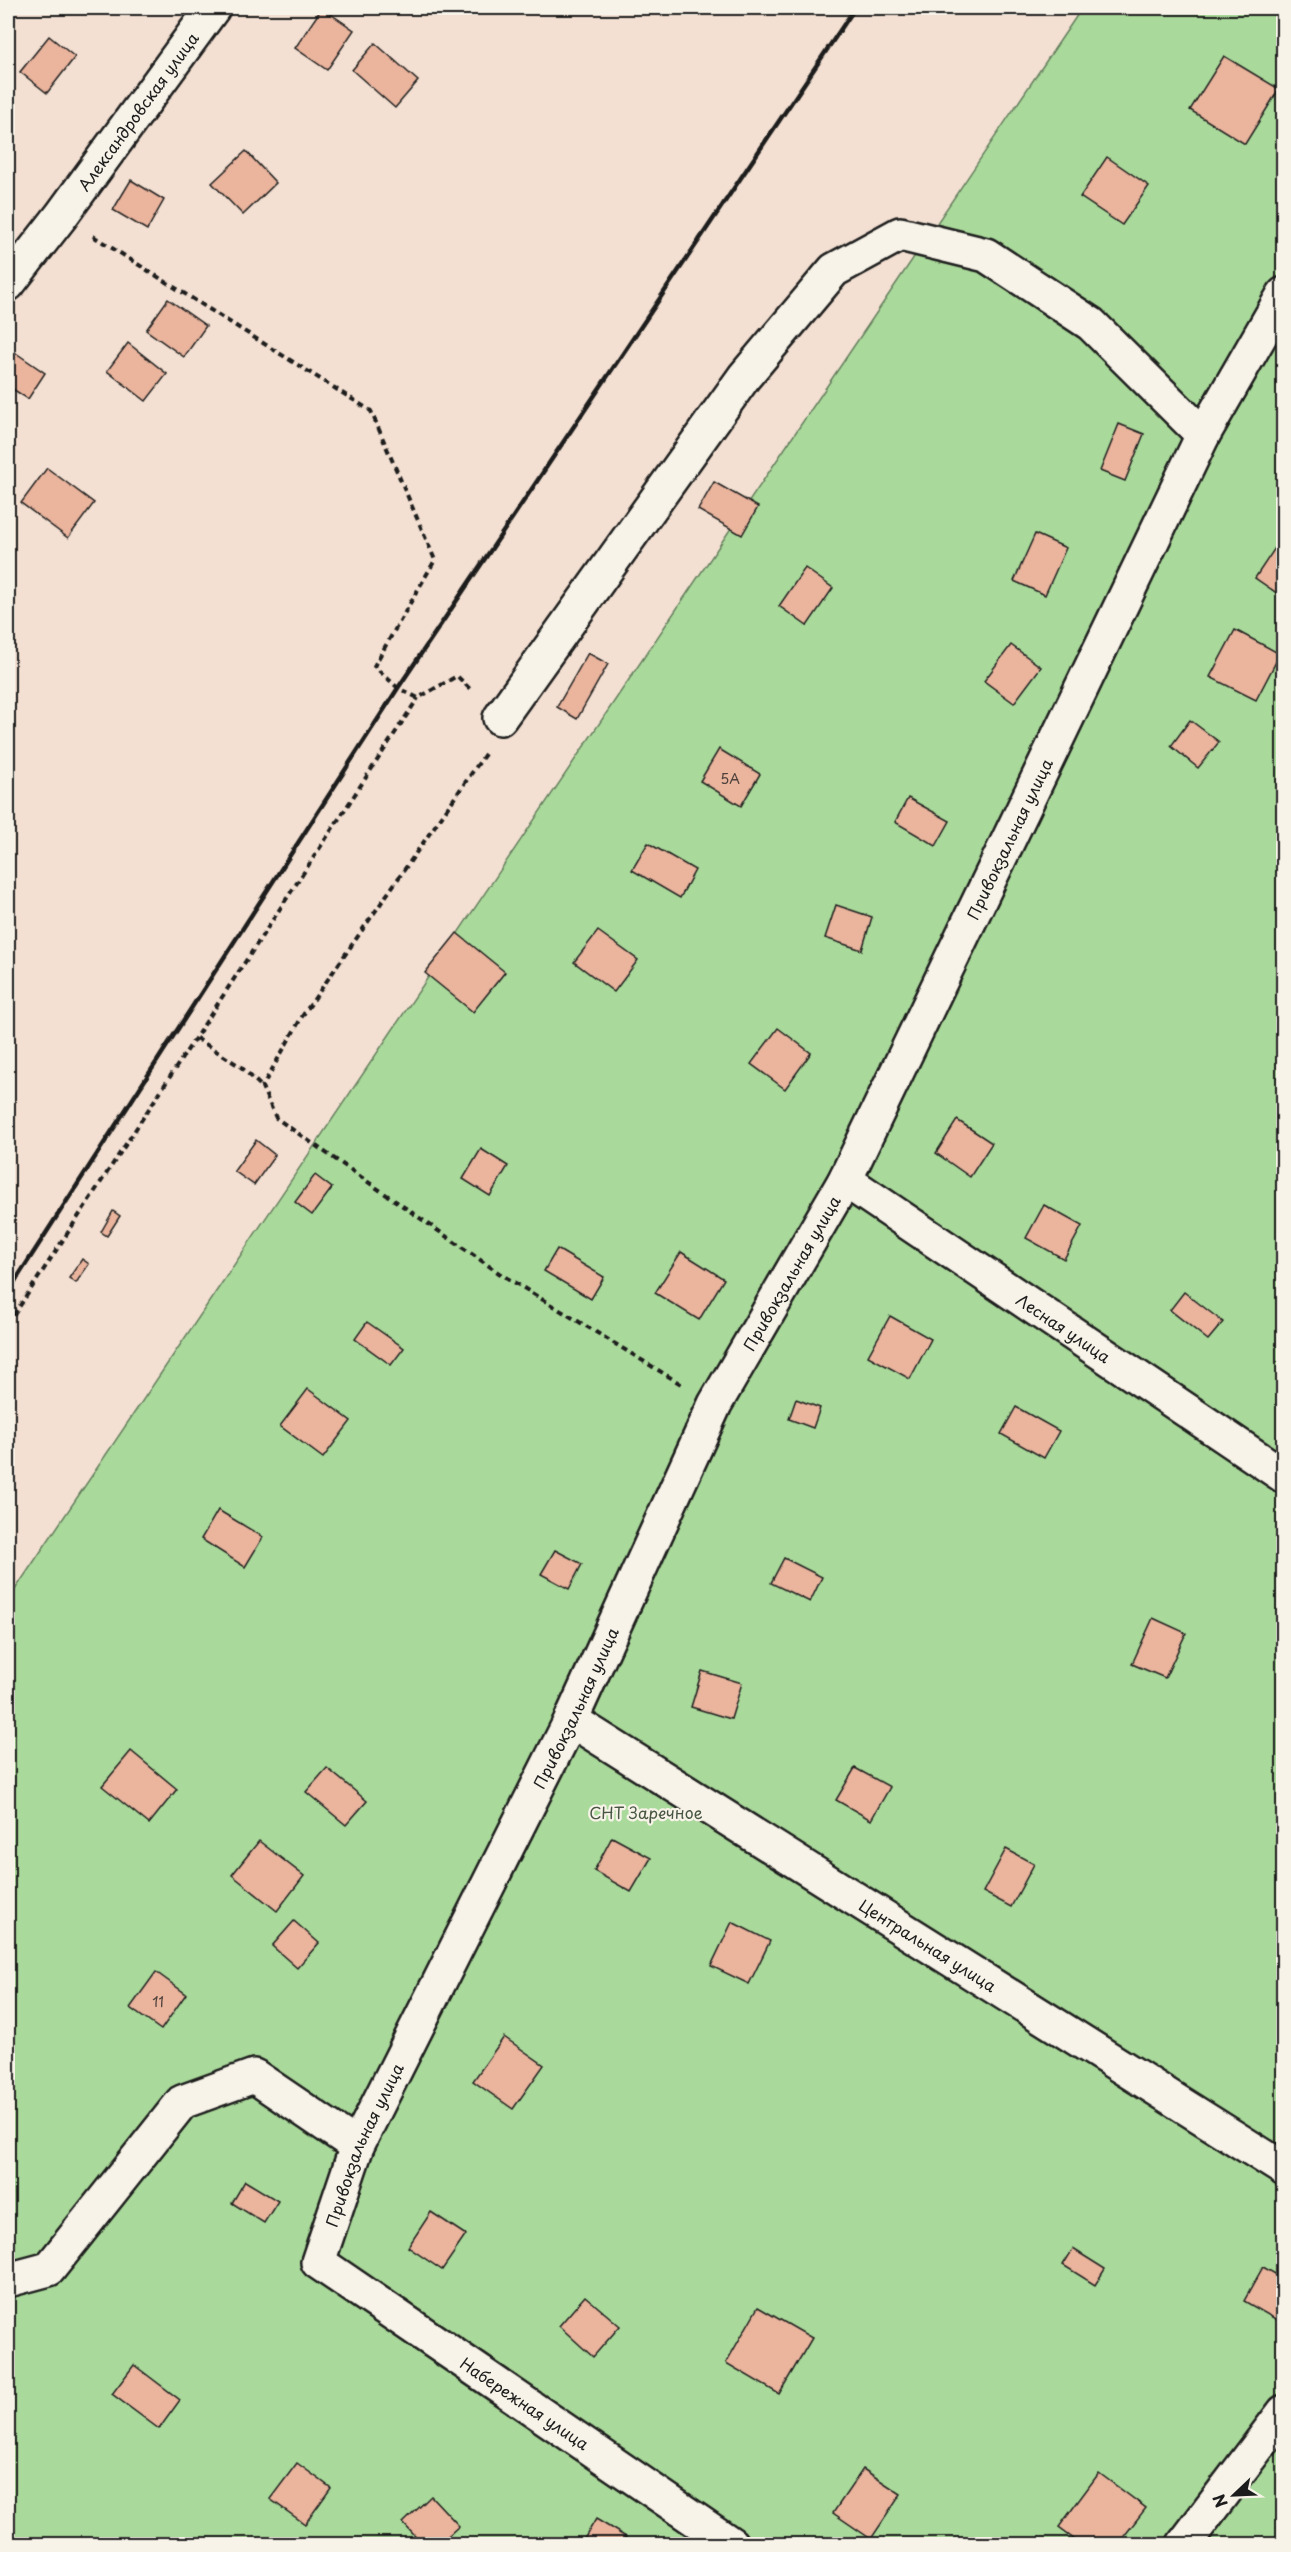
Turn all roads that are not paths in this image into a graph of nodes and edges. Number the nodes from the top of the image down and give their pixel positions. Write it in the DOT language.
graph roads {
  1 [pos="213,8"];
  2 [pos="8,284"];
  3 [pos="1284,294"];
  4 [pos="1203,435"];
  5 [pos="500,718"];
  6 [pos="845,1180"];
  7 [pos="1284,1476"];
  8 [pos="571,1720"];
  9 [pos="357,2145"];
  10 [pos="1284,2169"];
  11 [pos="318,2262"];
  12 [pos="8,2280"];
  13 [pos="1284,2412"];
  14 [pos="731,2544"];
  15 [pos="1184,2544"];
  1 -- 2 [label="street, Александровская улица"];
  3 -- 4 [label="street, Привокзальная улица"];
  4 -- 5 [label="street"];
  4 -- 6 [label="street, Привокзальная улица"];
  6 -- 7 [label="street, Лесная улица"];
  6 -- 8 [label="street, Привокзальная улица"];
  8 -- 9 [label="street, Привокзальная улица"];
  8 -- 10 [label="street, Центральная улица"];
  9 -- 11 [label="street, Привокзальная улица"];
  9 -- 12 [label="street"];
  11 -- 14 [label="street, Набережная улица"];
  13 -- 15 [label="street"];
}
